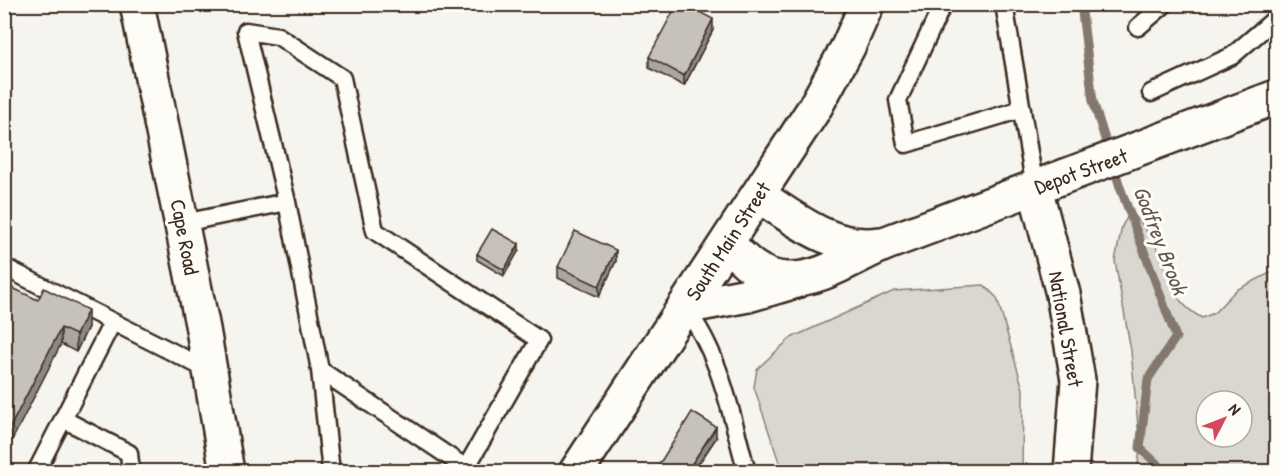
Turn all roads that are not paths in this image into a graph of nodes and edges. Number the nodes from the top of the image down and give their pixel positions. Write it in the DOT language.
graph roads {
  1 [pos="137,4"];
  2 [pos="867,4"];
  3 [pos="943,4"];
  4 [pos="1004,4"];
  5 [pos="1165,4"];
  6 [pos="1276,18"];
  7 [pos="1138,27"];
  8 [pos="1151,93"];
  9 [pos="1276,97"];
  10 [pos="1022,109"];
  11 [pos="1035,188"];
  12 [pos="758,195"];
  13 [pos="287,202"];
  14 [pos="183,223"];
  15 [pos="727,242"];
  16 [pos="885,244"];
  17 [pos="4,267"];
  18 [pos="806,277"];
  19 [pos="684,307"];
  20 [pos="112,323"];
  21 [pos="320,370"];
  22 [pos="211,372"];
  23 [pos="63,418"];
  24 [pos="36,471"];
  25 [pos="131,471"];
  26 [pos="227,471"];
  27 [pos="331,471"];
  28 [pos="576,471"];
  29 [pos="747,471"];
  30 [pos="1071,471"];
  1 -- 14 [label="main road, Cape Road"];
  2 -- 12 [label="main road, South Main Street"];
  3 -- 10 [label="lane"];
  4 -- 10 [label="lane"];
  5 -- 7 [label="lane"];
  6 -- 8 [label="lane"];
  9 -- 11 [label="main road, Depot Street"];
  10 -- 11 [label="lane"];
  11 -- 16 [label="main road, Depot Street"];
  11 -- 30 [label="main road, National Street"];
  12 -- 15 [label="main road, South Main Street"];
  12 -- 16 [label="main road, Depot Street"];
  13 -- 14 [label="lane"];
  13 -- 21 [label="lane"];
  13 -- 21 [label="lane"];
  14 -- 22 [label="main road, Cape Road"];
  15 -- 18 [label="main road, Depot Street"];
  15 -- 19 [label="main road, South Main Street"];
  16 -- 18 [label="main road, Depot Street"];
  17 -- 20 [label="lane"];
  18 -- 19 [label="main road"];
  19 -- 28 [label="main road, South Main Street"];
  19 -- 29 [label="lane"];
  20 -- 22 [label="lane"];
  20 -- 23 [label="lane"];
  21 -- 27 [label="lane"];
  22 -- 26 [label="main road, Cape Road"];
  23 -- 24 [label="lane"];
  23 -- 25 [label="lane"];
}
